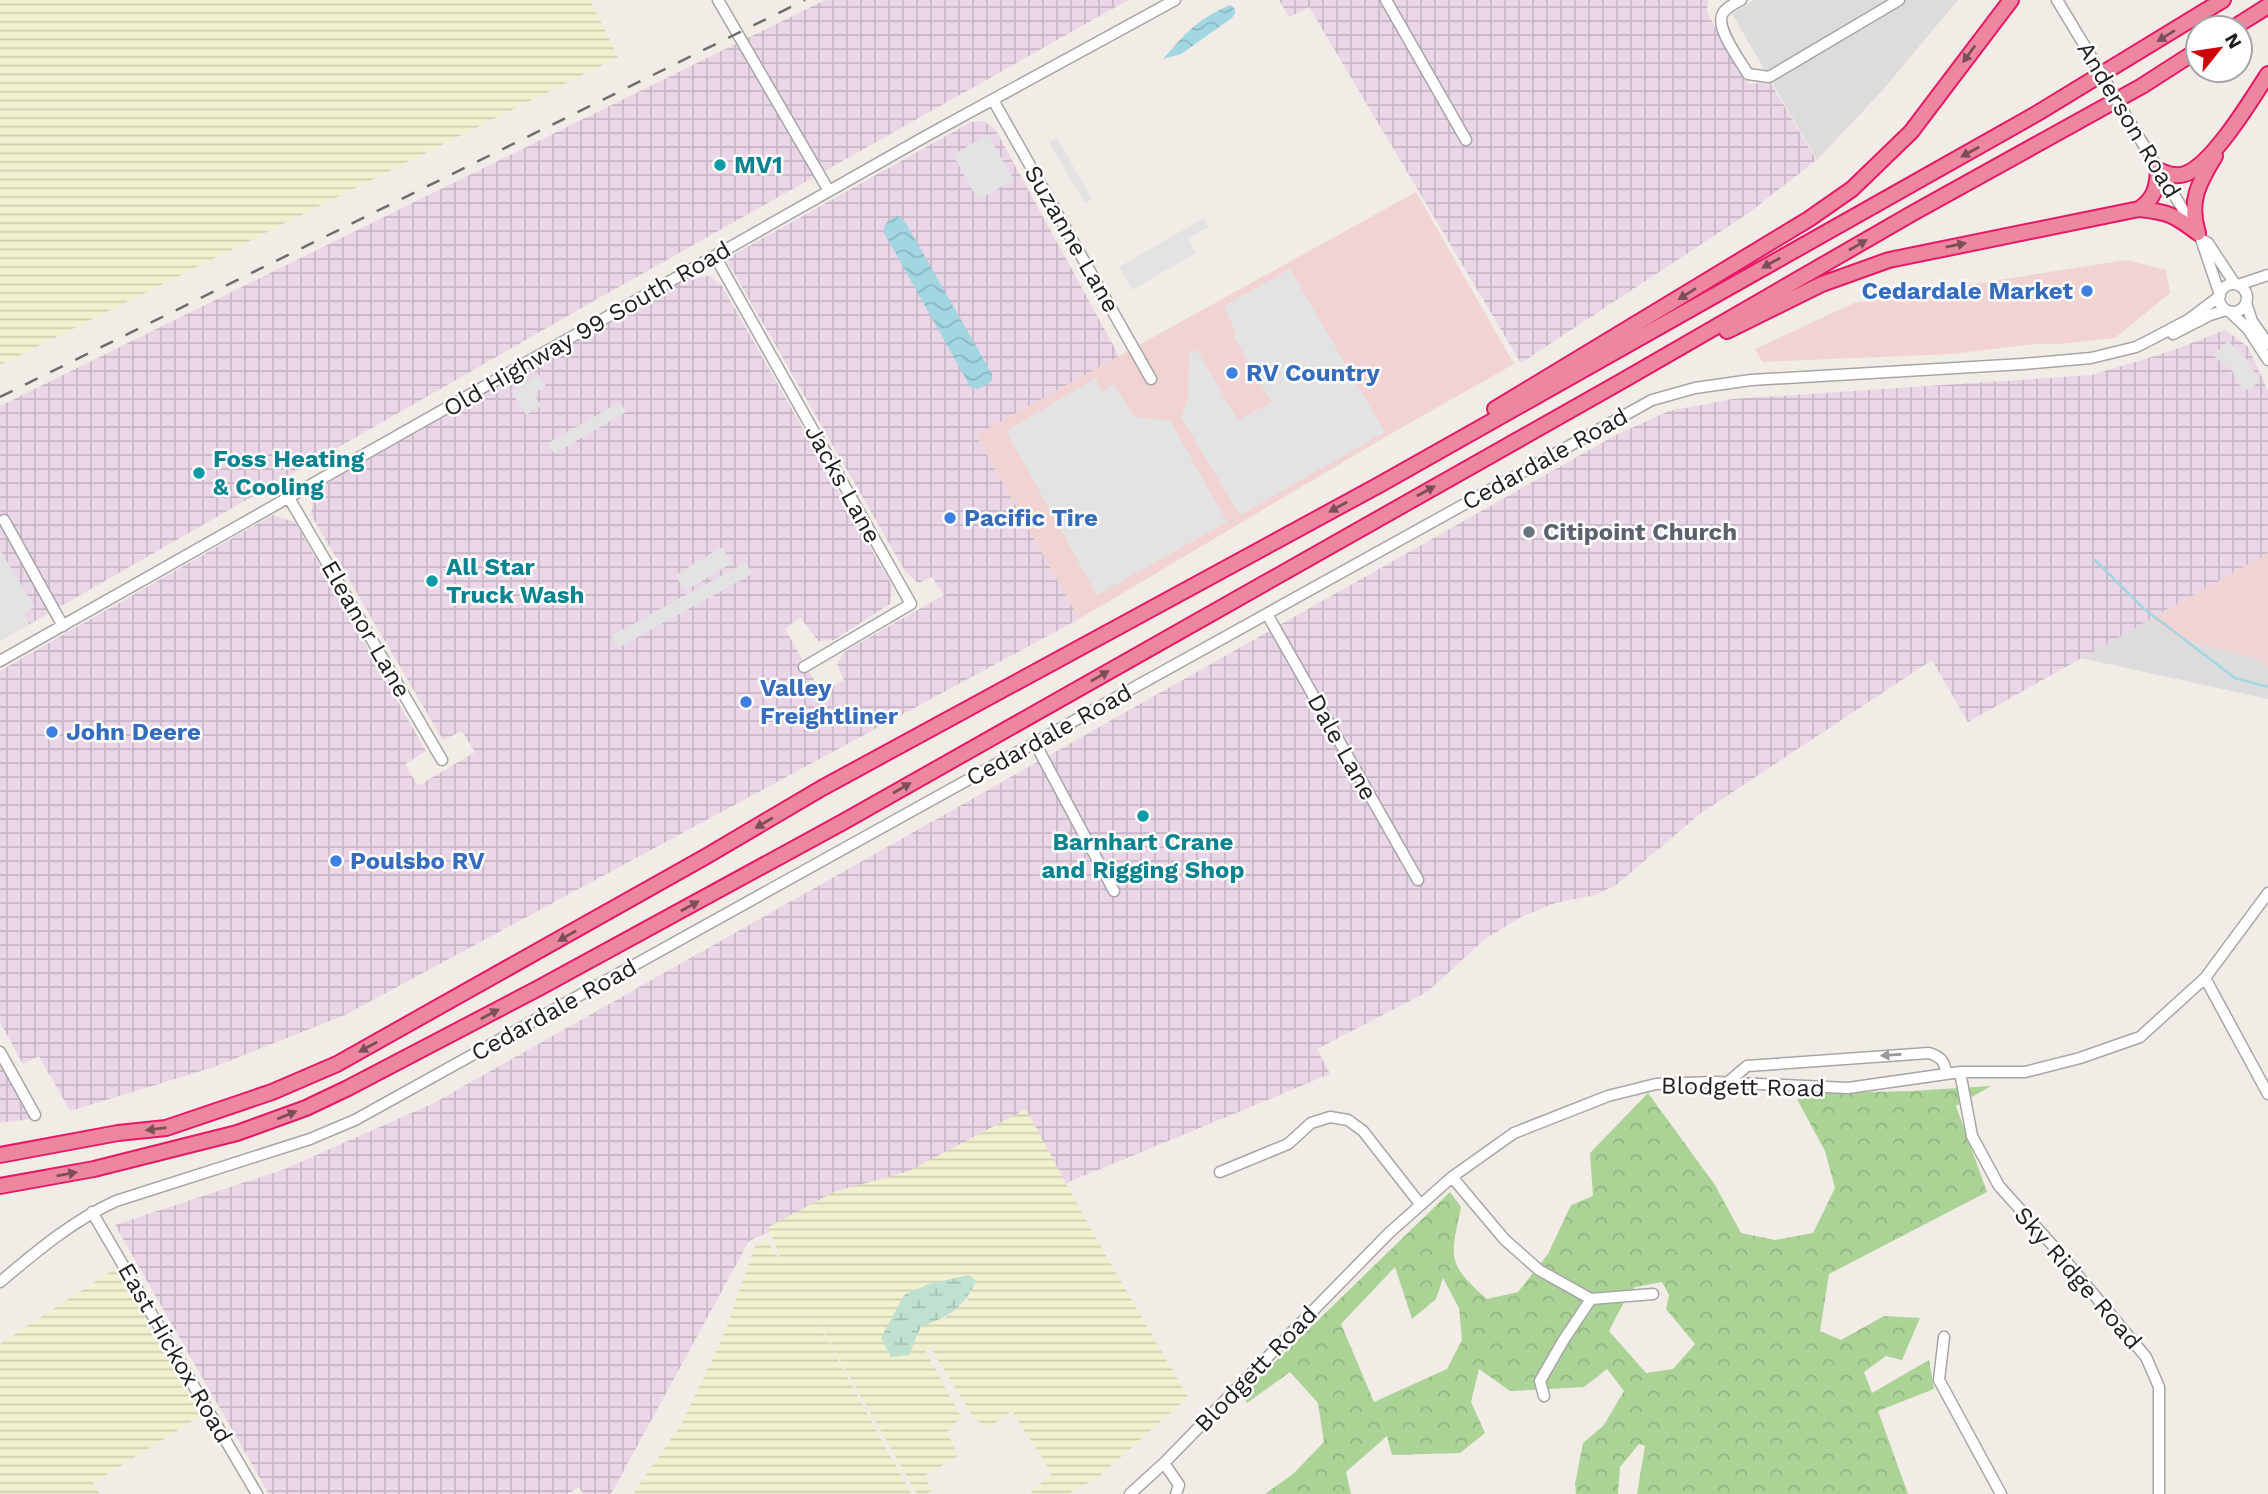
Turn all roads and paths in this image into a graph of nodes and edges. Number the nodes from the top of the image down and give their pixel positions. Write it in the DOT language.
graph roads {
  1 [pos="718,0"];
  2 [pos="1175,0"];
  3 [pos="1385,0"];
  4 [pos="1741,0"];
  5 [pos="1899,0"];
  6 [pos="2057,0"];
  7 [pos="2224,0"];
  8 [pos="2008,2"];
  9 [pos="2184,59"];
  10 [pos="2268,74"];
  11 [pos="993,100"];
  12 [pos="2240,116"];
  13 [pos="1466,140"];
  14 [pos="2158,170"];
  15 [pos="830,191"];
  16 [pos="2138,209"];
  17 [pos="2200,236"];
  18 [pos="715,256"];
  19 [pos="2268,275"];
  20 [pos="2237,285"];
  21 [pos="2220,295"];
  22 [pos="2247,301"];
  23 [pos="2227,310"];
  24 [pos="2146,342"];
  25 [pos="2268,344"];
  26 [pos="2268,360"];
  27 [pos="1151,379"];
  28 [pos="1622,381"];
  29 [pos="1379,485"];
  30 [pos="289,498"];
  31 [pos="4,520"];
  32 [pos="1267,614"];
  33 [pos="64,626"];
  34 [pos="0,661"];
  35 [pos="804,667"];
  36 [pos="1035,743"];
  37 [pos="442,760"];
  38 [pos="1418,880"];
  39 [pos="1114,891"];
  40 [pos="2268,893"];
  41 [pos="2205,978"];
  42 [pos="0,1052"];
  43 [pos="1960,1072"];
  44 [pos="1946,1074"];
  45 [pos="1727,1083"];
  46 [pos="2268,1094"];
  47 [pos="35,1115"];
  48 [pos="0,1155"];
  49 [pos="1220,1172"];
  50 [pos="1452,1177"];
  51 [pos="0,1186"];
  52 [pos="1420,1204"];
  53 [pos="92,1212"];
  54 [pos="0,1282"];
  55 [pos="1653,1294"];
  56 [pos="1591,1299"];
  57 [pos="1944,1337"];
  58 [pos="1544,1396"];
  59 [pos="1164,1463"];
  60 [pos="257,1494"];
  61 [pos="1130,1494"];
  62 [pos="1176,1494"];
  63 [pos="2001,1494"];
  64 [pos="2159,1494"];
  1 -- 15 [label="street"];
  2 -- 11 [label="street, Old Highway 99 South Road"];
  3 -- 13 [label="street"];
  4 -- 5 [label="street"];
  6 -- 14 [label="street, Anderson Road, bridge"];
  7 -- 29 [label="highway, one-way"];
  8 -- 29 [label="highway, one-way"];
  28 -- 9 [label="highway, one-way"];
  10 -- 12 [label="highway"];
  11 -- 15 [label="street, Old Highway 99 South Road"];
  11 -- 27 [label="street, Suzanne Lane"];
  12 -- 14 [label="highway"];
  12 -- 17 [label="highway"];
  14 -- 16 [label="highway"];
  14 -- 17 [label="street, Anderson Road"];
  15 -- 18 [label="street, Old Highway 99 South Road"];
  16 -- 17 [label="highway"];
  28 -- 16 [label="highway, one-way"];
  17 -- 20 [label="street, Anderson Road"];
  17 -- 21 [label="street, Anderson Road"];
  18 -- 30 [label="street, Old Highway 99 South Road"];
  18 -- 35 [label="street, Jacks Lane"];
  19 -- 20 [label="street"];
  19 -- 22 [label="street"];
  20 -- 21 [label="street"];
  20 -- 22 [label="street"];
  21 -- 23 [label="street"];
  21 -- 24 [label="street, Cedardale Road"];
  22 -- 23 [label="street"];
  22 -- 25 [label="street"];
  23 -- 24 [label="street, Cedardale Road"];
  23 -- 26 [label="street"];
  24 -- 32 [label="street, Cedardale Road"];
  51 -- 28 [label="highway, one-way"];
  29 -- 48 [label="highway, one-way"];
  30 -- 33 [label="street, Old Highway 99 South Road"];
  30 -- 37 [label="street, Eleanor Lane"];
  31 -- 33 [label="street"];
  32 -- 36 [label="street, Cedardale Road"];
  32 -- 38 [label="street, Dale Lane"];
  33 -- 34 [label="street, Old Highway 99 South Road"];
  36 -- 39 [label="street"];
  36 -- 53 [label="street, Cedardale Road"];
  40 -- 41 [label="street, Blodgett Road"];
  41 -- 43 [label="street, Blodgett Road"];
  41 -- 46 [label="street"];
  42 -- 47 [label="street"];
  43 -- 44 [label="street, Blodgett Road"];
  43 -- 64 [label="street, Sky Ridge Road"];
  44 -- 45 [label="street, Blodgett Road"];
  44 -- 45 [label="street, one-way"];
  45 -- 50 [label="street, Blodgett Road"];
  49 -- 52 [label="street"];
  50 -- 52 [label="street, Blodgett Road"];
  50 -- 56 [label="street"];
  52 -- 59 [label="street, Blodgett Road"];
  53 -- 54 [label="street, Cedardale Road"];
  53 -- 60 [label="street, East Hickox Road"];
  55 -- 56 [label="street"];
  56 -- 58 [label="street"];
  57 -- 63 [label="street"];
  59 -- 61 [label="street, Blodgett Road"];
  59 -- 62 [label="street"];
}
